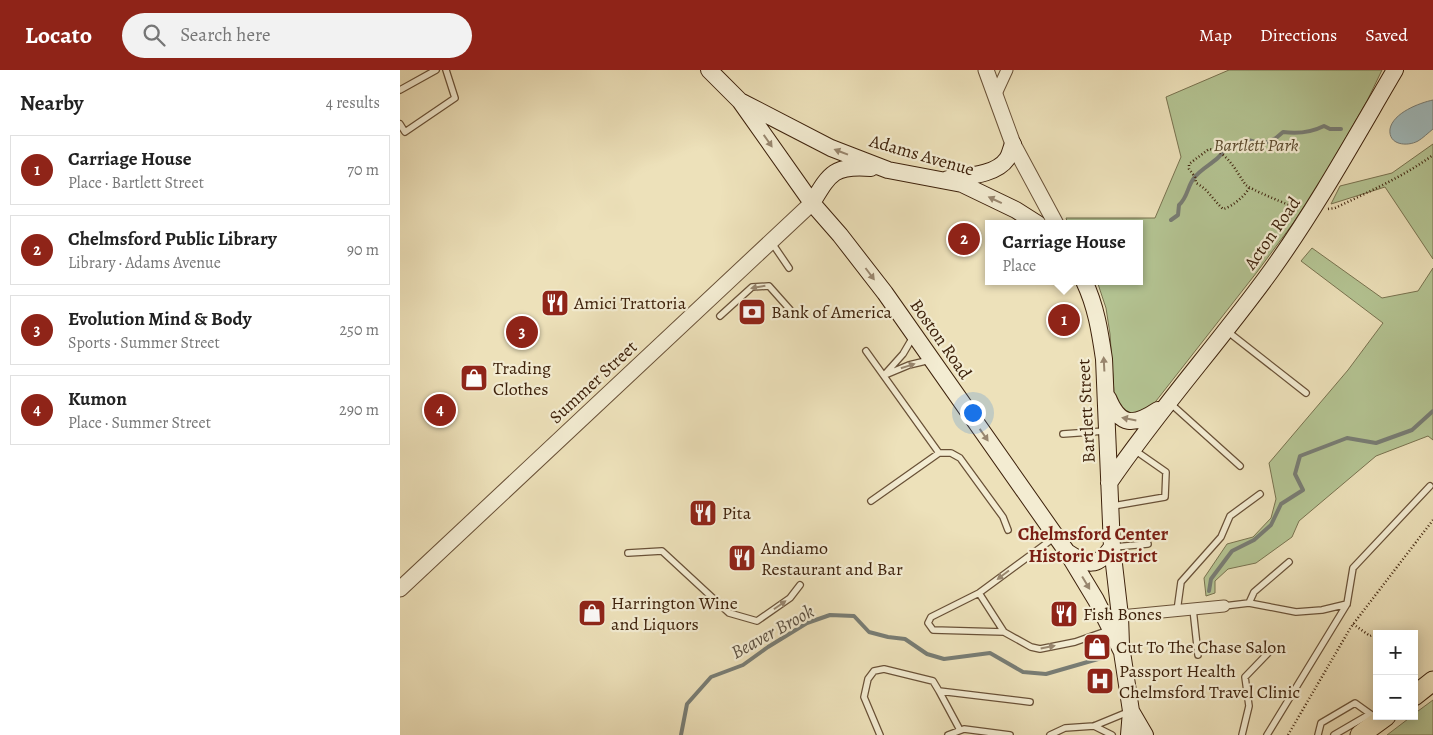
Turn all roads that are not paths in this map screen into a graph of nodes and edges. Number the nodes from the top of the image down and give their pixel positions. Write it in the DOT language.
graph roads {
  1 [pos="436,70"];
  2 [pos="446,70"];
  3 [pos="709,70"];
  4 [pos="986,70"];
  5 [pos="1007,70"];
  6 [pos="1394,70"];
  7 [pos="400,90"];
  8 [pos="995,96"];
  9 [pos="740,101"];
  10 [pos="400,124"];
  11 [pos="1013,144"];
  12 [pos="888,170"];
  13 [pos="832,174"];
  14 [pos="945,180"];
  15 [pos="812,203"];
  16 [pos="1032,220"];
  17 [pos="1054,220"];
  18 [pos="840,235"];
  19 [pos="771,242"];
  20 [pos="789,268"];
  21 [pos="1086,285"];
  22 [pos="793,314"];
  23 [pos="720,316"];
  24 [pos="1226,330"];
  25 [pos="914,335"];
  26 [pos="866,351"];
  27 [pos="933,360"];
  28 [pos="885,375"];
  29 [pos="1105,392"];
  30 [pos="1306,393"];
  31 [pos="1166,404"];
  32 [pos="1107,431"];
  33 [pos="1063,434"];
  34 [pos="1133,449"];
  35 [pos="939,453"];
  36 [pos="1240,466"];
  37 [pos="1109,482"];
  38 [pos="1430,486"];
  39 [pos="1260,494"];
  40 [pos="871,501"];
  41 [pos="1110,506"];
  42 [pos="1008,530"];
  43 [pos="1056,536"];
  44 [pos="1148,544"];
  45 [pos="1112,547"];
  46 [pos="1067,552"];
  47 [pos="628,553"];
  48 [pos="1289,562"];
  49 [pos="800,585"];
  50 [pos="400,589"];
  51 [pos="979,593"];
  52 [pos="1249,603"];
  53 [pos="1347,604"];
  54 [pos="1224,606"];
  55 [pos="1193,609"];
  56 [pos="1177,611"];
  57 [pos="1120,616"];
  58 [pos="1110,629"];
  59 [pos="1004,632"];
  60 [pos="1272,649"];
  61 [pos="1122,652"];
  62 [pos="1198,655"];
  63 [pos="1433,681"];
  64 [pos="939,691"];
  65 [pos="1418,693"];
  66 [pos="1030,702"];
  67 [pos="1131,711"];
  68 [pos="1373,713"];
  69 [pos="1373,719"];
  70 [pos="1376,720"];
  71 [pos="1094,726"];
  72 [pos="960,730"];
  73 [pos="880,735"];
  74 [pos="948,735"];
  75 [pos="1010,735"];
  76 [pos="1050,735"];
  77 [pos="1112,735"];
  78 [pos="1130,735"];
  79 [pos="1145,735"];
  80 [pos="1242,735"];
  81 [pos="1267,735"];
  82 [pos="1318,735"];
  83 [pos="1334,735"];
  84 [pos="1360,735"];
  1 -- 7 [label="lane"];
  2 -- 10 [label="lane"];
  3 -- 9 [label="main road, Boston Road"];
  4 -- 8 [label="street"];
  5 -- 8 [label="street"];
  6 -- 24 [label="main road, Acton Road"];
  8 -- 11 [label="street"];
  12 -- 9 [label="main road, Adams Avenue, one-way"];
  9 -- 15 [label="main road, Boston Road, one-way"];
  11 -- 14 [label="main road"];
  11 -- 17 [label="street"];
  12 -- 13 [label="main road"];
  12 -- 14 [label="main road, Adams Avenue"];
  13 -- 15 [label="main road"];
  13 -- 18 [label="main road"];
  16 -- 14 [label="main road, Adams Avenue, one-way"];
  15 -- 18 [label="main road, Boston Road"];
  15 -- 19 [label="street, Summer Street"];
  18 -- 25 [label="main road, Boston Road, one-way"];
  19 -- 20 [label="lane"];
  19 -- 50 [label="street, Summer Street"];
  29 -- 21 [label="main road, Bartlett Street, one-way"];
  22 -- 23 [label="lane, one-way"];
  24 -- 30 [label="lane"];
  24 -- 31 [label="main road, Acton Road"];
  25 -- 27 [label="main road, Boston Road"];
  25 -- 28 [label="lane"];
  26 -- 28 [label="lane"];
  28 -- 27 [label="lane, one-way"];
  27 -- 43 [label="main road, Boston Road, one-way"];
  28 -- 35 [label="lane"];
  31 -- 29 [label="main road, Acton Road, one-way"];
  29 -- 32 [label="main road, Bartlett Street"];
  31 -- 34 [label="main road, Acton Road"];
  31 -- 36 [label="lane"];
  32 -- 33 [label="lane"];
  32 -- 37 [label="main road, Bartlett Street"];
  34 -- 37 [label="main road, Acton Road"];
  34 -- 41 [label="lane"];
  35 -- 40 [label="lane"];
  35 -- 42 [label="lane"];
  37 -- 41 [label="main road, Bartlett Street"];
  38 -- 53 [label="lane"];
  39 -- 56 [label="lane"];
  41 -- 45 [label="main road, Bartlett Street"];
  43 -- 46 [label="main road, Boston Road"];
  43 -- 51 [label="lane, one-way"];
  44 -- 45 [label="lane"];
  45 -- 46 [label="main road"];
  45 -- 57 [label="main road, Bartlett Street"];
  46 -- 58 [label="main road, Boston Road, one-way"];
  47 -- 49 [label="lane, one-way"];
  48 -- 52 [label="lane"];
  51 -- 59 [label="lane"];
  51 -- 59 [label="lane"];
  52 -- 53 [label="lane"];
  52 -- 54 [label="lane"];
  53 -- 81 [label="lane"];
  54 -- 55 [label="street"];
  55 -- 56 [label="street"];
  55 -- 62 [label="lane"];
  56 -- 57 [label="street"];
  57 -- 61 [label="main road, Bartlett Street"];
  59 -- 58 [label="lane, one-way"];
  58 -- 61 [label="main road, Boston Road"];
  60 -- 80 [label="lane"];
  61 -- 67 [label="main road, Boston Road"];
  63 -- 65 [label="main road"];
  64 -- 66 [label="lane"];
  64 -- 72 [label="lane"];
  64 -- 73 [label="lane"];
  67 -- 71 [label="lane"];
  67 -- 78 [label="main road, Boston Road"];
  67 -- 79 [label="main road"];
  68 -- 82 [label="lane"];
  69 -- 83 [label="lane"];
  70 -- 84 [label="main road"];
  71 -- 76 [label="lane"];
  71 -- 77 [label="lane"];
  72 -- 74 [label="lane"];
  72 -- 75 [label="lane"];
}
